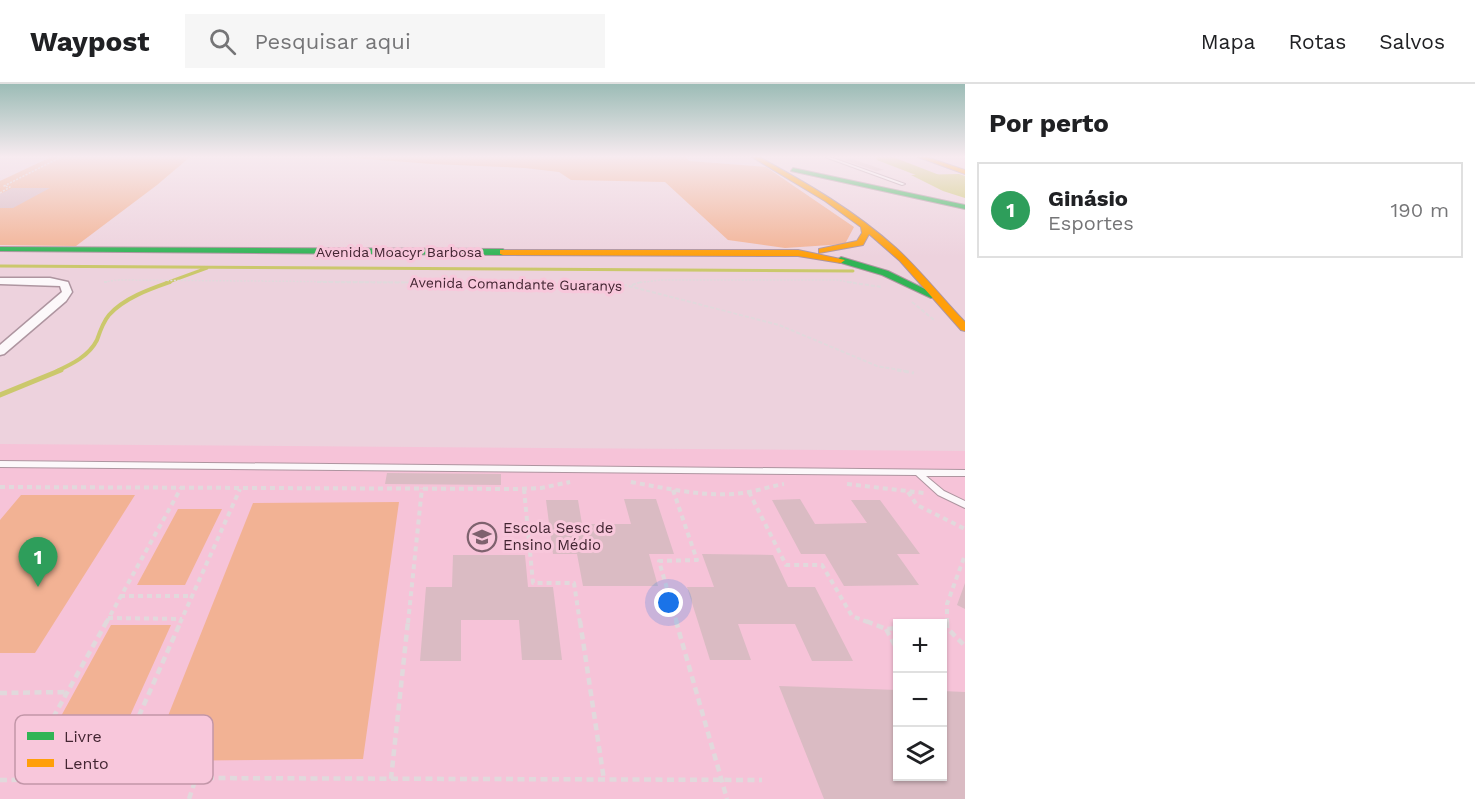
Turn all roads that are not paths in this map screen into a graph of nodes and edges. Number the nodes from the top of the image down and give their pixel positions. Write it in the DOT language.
graph roads {
  1 [pos="811,190"];
  2 [pos="885,190"];
  3 [pos="920,190"];
  4 [pos="965,202"];
  5 [pos="965,207"];
  6 [pos="865,227"];
  7 [pos="0,249"];
  8 [pos="798,254"];
  9 [pos="0,281"];
  10 [pos="934,296"];
  11 [pos="965,328"];
  12 [pos="0,351"];
  13 [pos="0,464"];
  14 [pos="917,472"];
  15 [pos="965,473"];
  16 [pos="965,505"];
  1 -- 6 [label="main road"];
  2 -- 5 [label="main road"];
  3 -- 4 [label="main road"];
  6 -- 8 [label="main road, Avenida Moacyr Barbosa"];
  6 -- 10 [label="main road"];
  7 -- 8 [label="main road, Avenida Moacyr Barbosa"];
  8 -- 10 [label="main road, Avenida Moacyr Barbosa"];
  9 -- 12 [label="street"];
  10 -- 11 [label="main road"];
  13 -- 14 [label="lane"];
  14 -- 15 [label="lane"];
  14 -- 16 [label="lane"];
}
